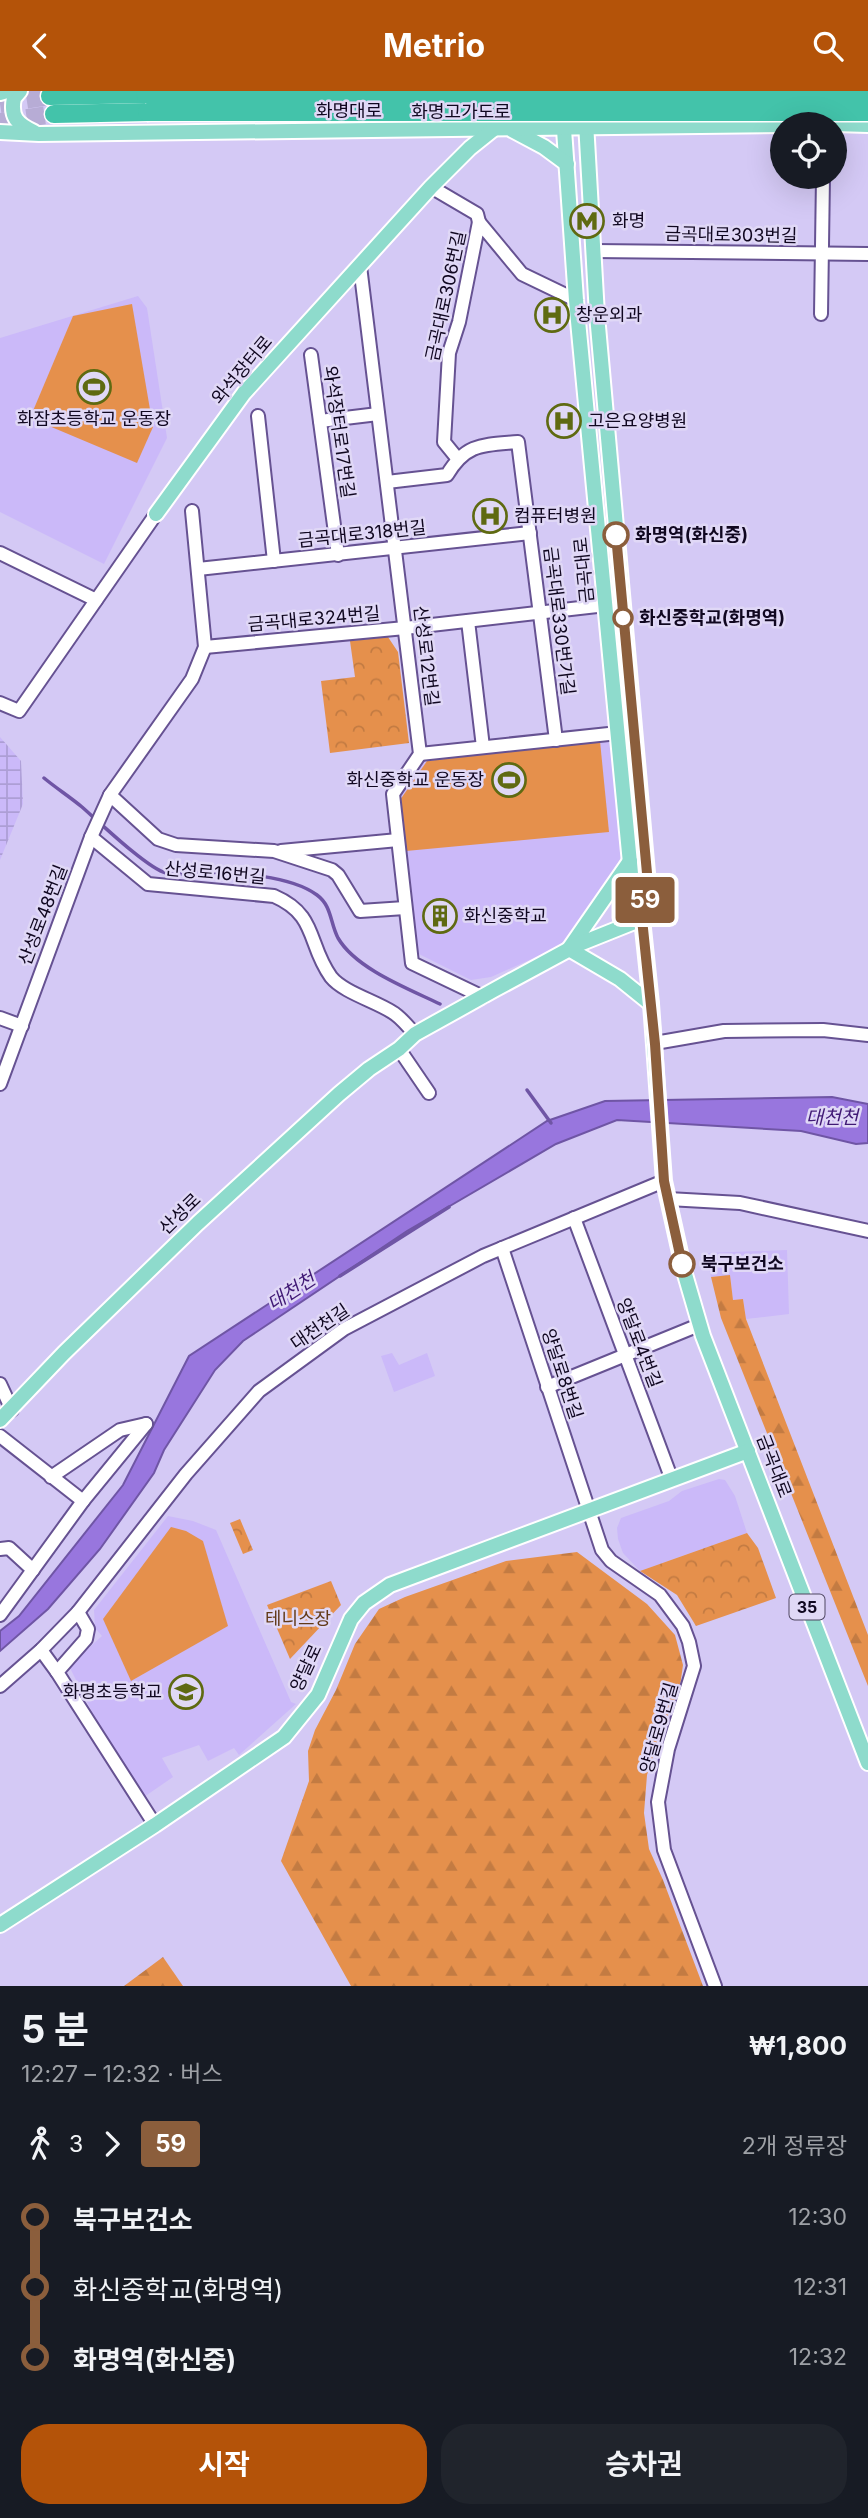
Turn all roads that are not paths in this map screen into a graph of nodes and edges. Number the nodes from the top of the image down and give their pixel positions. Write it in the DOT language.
graph roads {
  1 [pos="7,91"];
  2 [pos="20,91"];
  3 [pos="563,91"];
  4 [pos="585,91"];
  5 [pos="823,91"];
  6 [pos="119,92"];
  7 [pos="0,93"];
  8 [pos="50,96"];
  9 [pos="868,96"];
  10 [pos="146,103"];
  11 [pos="823,112"];
  12 [pos="868,112"];
  13 [pos="116,113"];
  14 [pos="54,114"];
  15 [pos="847,124"];
  16 [pos="770,125"];
  17 [pos="868,125"];
  18 [pos="586,126"];
  19 [pos="563,127"];
  20 [pos="511,129"];
  21 [pos="492,130"];
  22 [pos="0,132"];
  23 [pos="181,132"];
  24 [pos="39,134"];
  25 [pos="567,164"];
  26 [pos="431,187"];
  27 [pos="823,189"];
  28 [pos="479,222"];
  29 [pos="594,251"];
  30 [pos="822,254"];
  31 [pos="868,254"];
  32 [pos="360,266"];
  33 [pos="576,300"];
  34 [pos="821,314"];
  35 [pos="311,355"];
  36 [pos="378,414"];
  37 [pos="258,416"];
  38 [pos="320,421"];
  39 [pos="457,459"];
  40 [pos="387,482"];
  41 [pos="192,511"];
  42 [pos="156,513"];
  43 [pos="530,533"];
  44 [pos="395,549"];
  45 [pos="0,553"];
  46 [pos="338,555"];
  47 [pos="274,561"];
  48 [pos="198,569"];
  49 [pos="96,600"];
  50 [pos="606,605"];
  51 [pos="540,612"];
  52 [pos="468,621"];
  53 [pos="405,628"];
  54 [pos="205,647"];
  55 [pos="0,703"];
  56 [pos="618,733"];
  57 [pos="556,740"];
  58 [pos="483,747"];
  59 [pos="420,754"];
  60 [pos="110,795"];
  61 [pos="91,837"];
  62 [pos="398,840"];
  63 [pos="274,852"];
  64 [pos="630,861"];
  65 [pos="405,908"];
  66 [pos="642,919"];
  67 [pos="569,949"];
  68 [pos="483,997"];
  69 [pos="651,1004"];
  70 [pos="0,1018"];
  71 [pos="22,1026"];
  72 [pos="415,1034"];
  73 [pos="868,1035"];
  74 [pos="655,1044"];
  75 [pos="399,1049"];
  76 [pos="0,1084"];
  77 [pos="429,1093"];
  78 [pos="664,1179"];
  79 [pos="668,1199"];
  80 [pos="574,1218"];
  81 [pos="868,1231"];
  82 [pos="502,1248"];
  83 [pos="699,1325"];
  84 [pos="625,1356"];
  85 [pos="0,1384"];
  86 [pos="547,1387"];
  87 [pos="12,1409"];
  88 [pos="0,1420"];
  89 [pos="0,1436"];
  90 [pos="748,1451"];
  91 [pos="51,1477"];
  92 [pos="672,1480"];
  93 [pos="83,1501"];
  94 [pos="588,1511"];
  95 [pos="0,1549"];
  96 [pos="33,1570"];
  97 [pos="78,1612"];
  98 [pos="0,1615"];
  99 [pos="41,1650"];
  100 [pos="57,1672"];
  101 [pos="0,1686"];
  102 [pos="864,1741"];
  103 [pos="868,1763"];
  104 [pos="155,1825"];
  105 [pos="0,1925"];
  106 [pos="715,1986"];
  1 -- 7 [label="main road"];
  2 -- 24 [label="main road"];
  3 -- 19 [label="main road, 금곡대로 / 35"];
  3 -- 21 [label="main road, 와석장터로"];
  4 -- 18 [label="main road, 금곡대로 / 35"];
  5 -- 11 [label="street"];
  6 -- 8 [label="highway, 화명고가도로"];
  6 -- 10 [label="highway, 화명고가도로"];
  9 -- 10 [label="highway, 화명고가도로, bridge"];
  10 -- 12 [label="highway, 화명고가도로, bridge"];
  10 -- 13 [label="highway, 화명고가도로"];
  13 -- 14 [label="highway, 화명고가도로"];
  13 -- 23 [label="main road"];
  15 -- 17 [label="main road"];
  16 -- 18 [label="main road, 화명대로"];
  18 -- 19 [label="main road, 화명대로"];
  18 -- 29 [label="main road, 금곡대로 / 35"];
  19 -- 20 [label="main road, 화명대로"];
  19 -- 25 [label="main road, 금곡대로 / 35"];
  20 -- 21 [label="main road, 화명대로"];
  20 -- 25 [label="main road"];
  21 -- 23 [label="main road, 화명대로"];
  21 -- 26 [label="main road, 와석장터로"];
  22 -- 24 [label="main road, 화명대로"];
  23 -- 24 [label="main road, 화명대로"];
  25 -- 33 [label="main road, 금곡대로 / 35"];
  26 -- 28 [label="street"];
  26 -- 32 [label="main road, 와석장터로"];
  27 -- 30 [label="street"];
  28 -- 33 [label="street, 금곡대로306번길"];
  28 -- 39 [label="street, 금곡대로306번길"];
  29 -- 30 [label="street, 금곡대로303번길"];
  29 -- 66 [label="main road, 금곡대로 / 35"];
  30 -- 31 [label="street, 금곡대로303번길"];
  30 -- 34 [label="street"];
  32 -- 36 [label="street, 산성로12번길"];
  32 -- 42 [label="main road, 와석장터로"];
  33 -- 50 [label="main road, 금곡대로 / 35"];
  35 -- 38 [label="street, 와석장터로17번길"];
  36 -- 38 [label="street"];
  36 -- 40 [label="street, 산성로12번길"];
  37 -- 47 [label="street"];
  38 -- 46 [label="street, 와석장터로17번길"];
  39 -- 40 [label="street, 금곡대로330번가길"];
  39 -- 43 [label="street, 금곡대로330번가길"];
  40 -- 44 [label="street, 산성로12번길"];
  41 -- 48 [label="street"];
  42 -- 49 [label="street, 와석장터로"];
  43 -- 44 [label="street, 금곡대로318번길"];
  43 -- 51 [label="street, 금곡대로330번가길"];
  44 -- 46 [label="street, 금곡대로318번길"];
  44 -- 53 [label="street, 산성로12번길"];
  45 -- 49 [label="street"];
  46 -- 47 [label="street, 금곡대로318번길"];
  47 -- 48 [label="street, 금곡대로318번길"];
  48 -- 54 [label="street"];
  49 -- 55 [label="street, 와석장터로"];
  50 -- 51 [label="street, 금곡대로324번길"];
  50 -- 56 [label="main road, 금곡대로 / 35"];
  51 -- 52 [label="street, 금곡대로324번길"];
  51 -- 57 [label="street, 금곡대로330번가길"];
  52 -- 53 [label="street, 금곡대로324번길"];
  52 -- 58 [label="street"];
  53 -- 54 [label="street, 금곡대로324번길"];
  53 -- 59 [label="street, 산성로12번길"];
  54 -- 60 [label="street, 산성로48번길"];
  56 -- 57 [label="street"];
  56 -- 64 [label="main road, 금곡대로 / 35"];
  57 -- 58 [label="street"];
  58 -- 59 [label="street"];
  59 -- 62 [label="street"];
  60 -- 61 [label="street, 산성로48번길"];
  60 -- 63 [label="street"];
  61 -- 71 [label="street, 산성로48번길"];
  61 -- 72 [label="street, 산성로16번길"];
  62 -- 63 [label="street"];
  62 -- 65 [label="street"];
  63 -- 65 [label="street"];
  64 -- 66 [label="main road, 금곡대로 / 35"];
  64 -- 67 [label="main road"];
  65 -- 68 [label="street"];
  66 -- 67 [label="main road, 산성로"];
  66 -- 69 [label="main road, 금곡대로 / 35"];
  67 -- 68 [label="main road, 산성로"];
  67 -- 69 [label="main road"];
  68 -- 72 [label="main road, 산성로"];
  69 -- 74 [label="main road, 금곡대로 / 35"];
  70 -- 71 [label="street"];
  71 -- 76 [label="street, 산성로48번길"];
  72 -- 75 [label="main road, 산성로"];
  73 -- 74 [label="street"];
  74 -- 78 [label="main road, 금곡대로 / 35"];
  75 -- 77 [label="street"];
  75 -- 87 [label="main road, 산성로"];
  78 -- 79 [label="main road, 금곡대로 / 35"];
  78 -- 80 [label="street, 대천천길"];
  79 -- 81 [label="street"];
  79 -- 83 [label="main road, 금곡대로 / 35"];
  80 -- 82 [label="street, 대천천길"];
  80 -- 84 [label="street, 양달로4번길"];
  82 -- 86 [label="street, 양달로8번길"];
  82 -- 97 [label="street, 대천천길"];
  83 -- 84 [label="street"];
  83 -- 90 [label="main road, 금곡대로 / 35"];
  84 -- 86 [label="street"];
  84 -- 92 [label="street, 양달로4번길"];
  85 -- 87 [label="street"];
  86 -- 94 [label="street, 양달로8번길"];
  87 -- 88 [label="main road, 산성로"];
  89 -- 91 [label="street"];
  90 -- 92 [label="main road, 양달로"];
  90 -- 102 [label="main road, 금곡대로 / 35"];
  91 -- 93 [label="street"];
  91 -- 93 [label="street"];
  92 -- 94 [label="main road, 양달로"];
  93 -- 96 [label="street"];
  94 -- 104 [label="main road, 양달로"];
  94 -- 106 [label="street, 양달로9번길"];
  95 -- 96 [label="street"];
  96 -- 98 [label="street"];
  97 -- 99 [label="street, 대천천길"];
  97 -- 100 [label="street"];
  99 -- 100 [label="street"];
  99 -- 101 [label="street, 대천천길"];
  100 -- 104 [label="street"];
  102 -- 103 [label="main road, 금곡대로 / 35"];
  104 -- 105 [label="main road, 양달로"];
}
